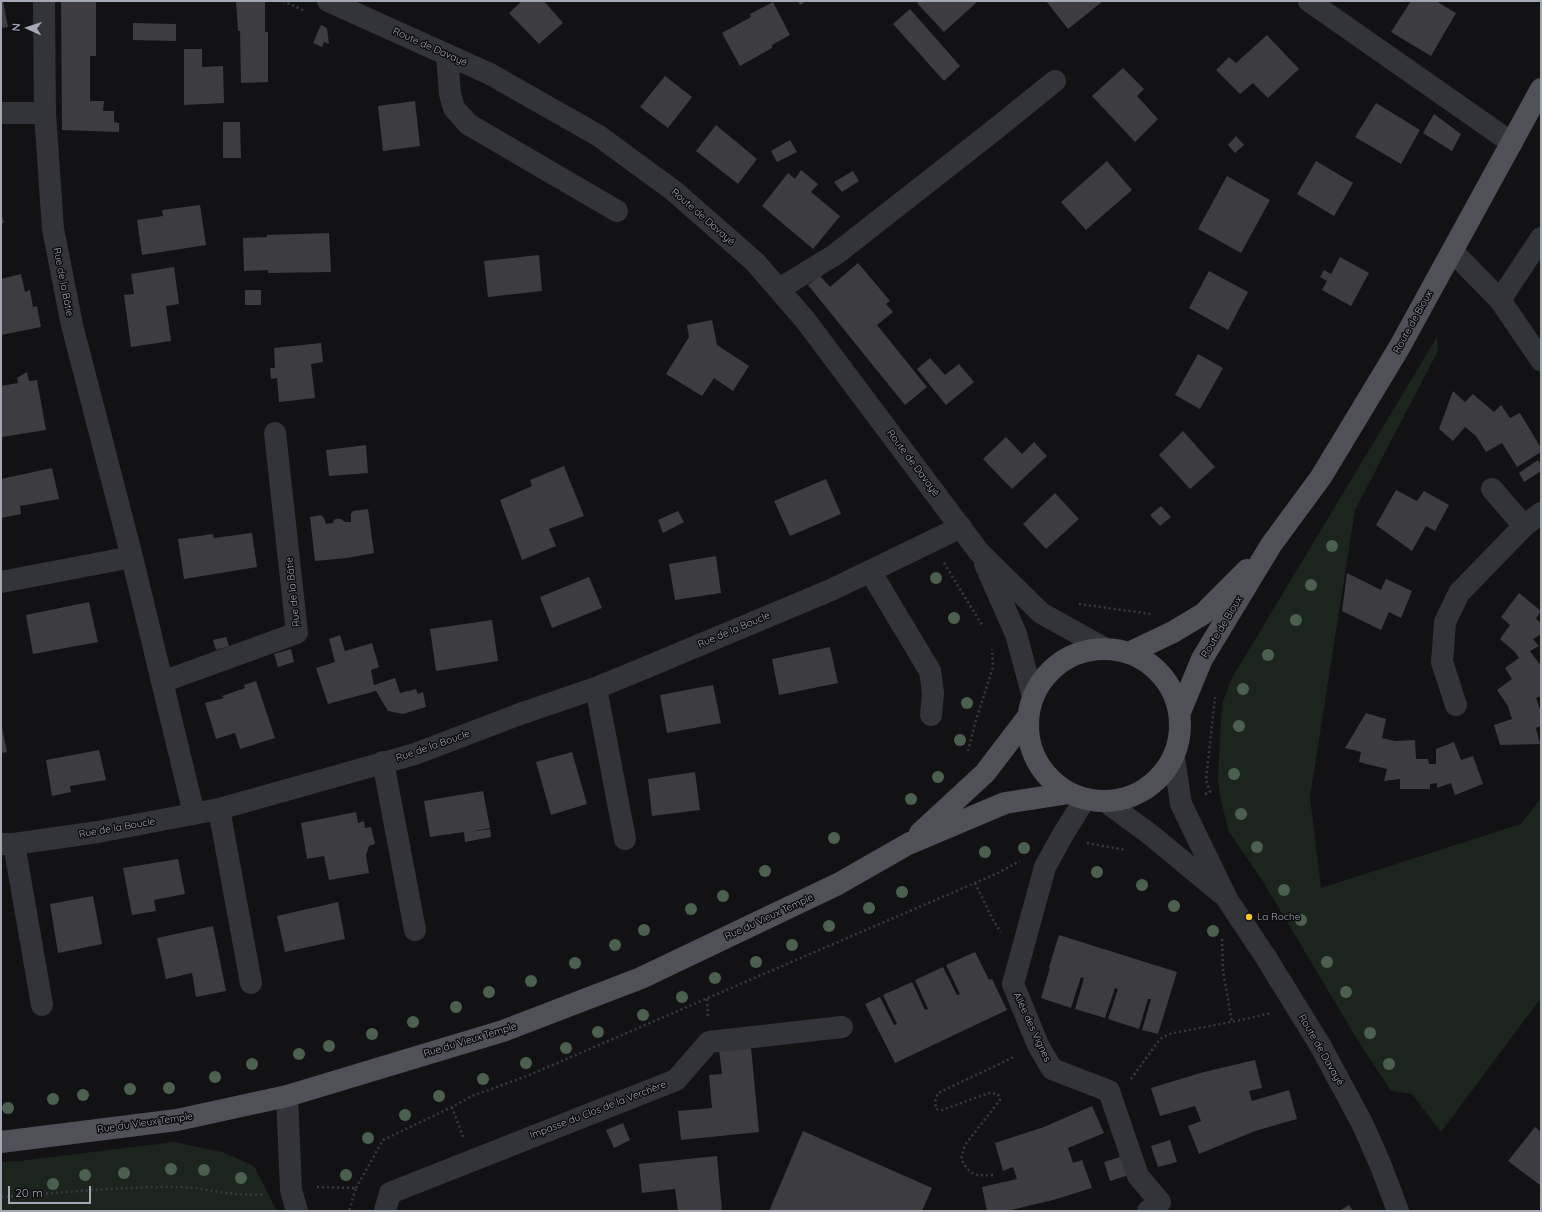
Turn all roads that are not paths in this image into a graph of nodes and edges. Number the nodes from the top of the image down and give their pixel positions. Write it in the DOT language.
graph roads {
  1 [pos="44,1"];
  2 [pos="328,1"];
  3 [pos="1309,1"];
  4 [pos="447,55"];
  5 [pos="1055,81"];
  6 [pos="1541,89"];
  7 [pos="1,113"];
  8 [pos="45,113"];
  9 [pos="1512,143"];
  10 [pos="617,211"];
  11 [pos="1541,238"];
  12 [pos="1452,251"];
  13 [pos="779,289"];
  14 [pos="1500,300"];
  15 [pos="1541,360"];
  16 [pos="275,433"];
  17 [pos="1492,489"];
  18 [pos="1541,513"];
  19 [pos="1524,526"];
  20 [pos="961,527"];
  21 [pos="1271,545"];
  22 [pos="979,552"];
  23 [pos="132,556"];
  24 [pos="870,571"];
  25 [pos="1,582"];
  26 [pos="1104,648"];
  27 [pos="1129,653"];
  28 [pos="162,682"];
  29 [pos="596,688"];
  30 [pos="1033,697"];
  31 [pos="1456,705"];
  32 [pos="1180,712"];
  33 [pos="931,715"];
  34 [pos="1027,718"];
  35 [pos="1174,758"];
  36 [pos="383,762"];
  37 [pos="1087,798"];
  38 [pos="219,809"];
  39 [pos="194,814"];
  40 [pos="625,839"];
  41 [pos="7,844"];
  42 [pos="908,844"];
  43 [pos="1228,899"];
  44 [pos="414,930"];
  45 [pos="251,983"];
  46 [pos="42,1005"];
  47 [pos="842,1027"];
  48 [pos="286,1096"];
  49 [pos="1,1142"];
  50 [pos="297,1211"];
  51 [pos="384,1211"];
  52 [pos="1148,1211"];
  53 [pos="1398,1211"];
  1 -- 8 [label="street, Rue de la Bâtie"];
  2 -- 4 [label="street, Route de Davayé"];
  3 -- 9 [label="street"];
  4 -- 10 [label="street"];
  4 -- 13 [label="street, Route de Davayé"];
  5 -- 13 [label="street"];
  6 -- 9 [label="main road, Route de Bioux"];
  7 -- 8 [label="street"];
  8 -- 23 [label="street, Rue de la Bâtie"];
  9 -- 12 [label="main road, Route de Bioux"];
  11 -- 14 [label="street"];
  12 -- 14 [label="street"];
  12 -- 21 [label="main road, Route de Bioux"];
  13 -- 20 [label="street, Route de Davayé"];
  14 -- 15 [label="street"];
  16 -- 28 [label="street, Rue de la Bâtie"];
  17 -- 19 [label="street"];
  18 -- 19 [label="street"];
  19 -- 31 [label="street"];
  20 -- 22 [label="street, Route de Davayé"];
  20 -- 24 [label="street, Rue de la Boucle"];
  21 -- 27 [label="main road, Route de Bioux"];
  21 -- 32 [label="main road, Route de Bioux"];
  22 -- 26 [label="street, Route de Davayé"];
  22 -- 30 [label="street, Route de Davayé"];
  23 -- 25 [label="street"];
  23 -- 28 [label="street, Rue de la Bâtie"];
  24 -- 29 [label="street, Rue de la Boucle"];
  24 -- 33 [label="street"];
  26 -- 27 [label="main road"];
  26 -- 30 [label="main road"];
  27 -- 32 [label="main road"];
  28 -- 39 [label="street, Rue de la Bâtie"];
  29 -- 36 [label="street, Rue de la Boucle"];
  29 -- 40 [label="street"];
  30 -- 34 [label="main road"];
  32 -- 35 [label="main road"];
  34 -- 37 [label="main road"];
  34 -- 42 [label="main road, Rue du Vieux Temple"];
  35 -- 37 [label="main road, Rue du Vieux Temple"];
  35 -- 43 [label="street"];
  36 -- 38 [label="street, Rue de la Boucle"];
  36 -- 44 [label="street, Rue de la Boucle"];
  37 -- 42 [label="main road, Rue du Vieux Temple"];
  37 -- 43 [label="street"];
  37 -- 52 [label="street, Allée des Vignes"];
  38 -- 39 [label="street, Rue de la Boucle"];
  38 -- 45 [label="street"];
  39 -- 41 [label="street, Rue de la Boucle"];
  41 -- 46 [label="street, Rue de la Boucle"];
  42 -- 48 [label="main road, Rue du Vieux Temple"];
  43 -- 53 [label="street, Route de Davayé"];
  47 -- 51 [label="street, Impasse du Clos de la Verchère"];
  48 -- 49 [label="main road, Rue du Vieux Temple"];
  48 -- 50 [label="street"];
}
